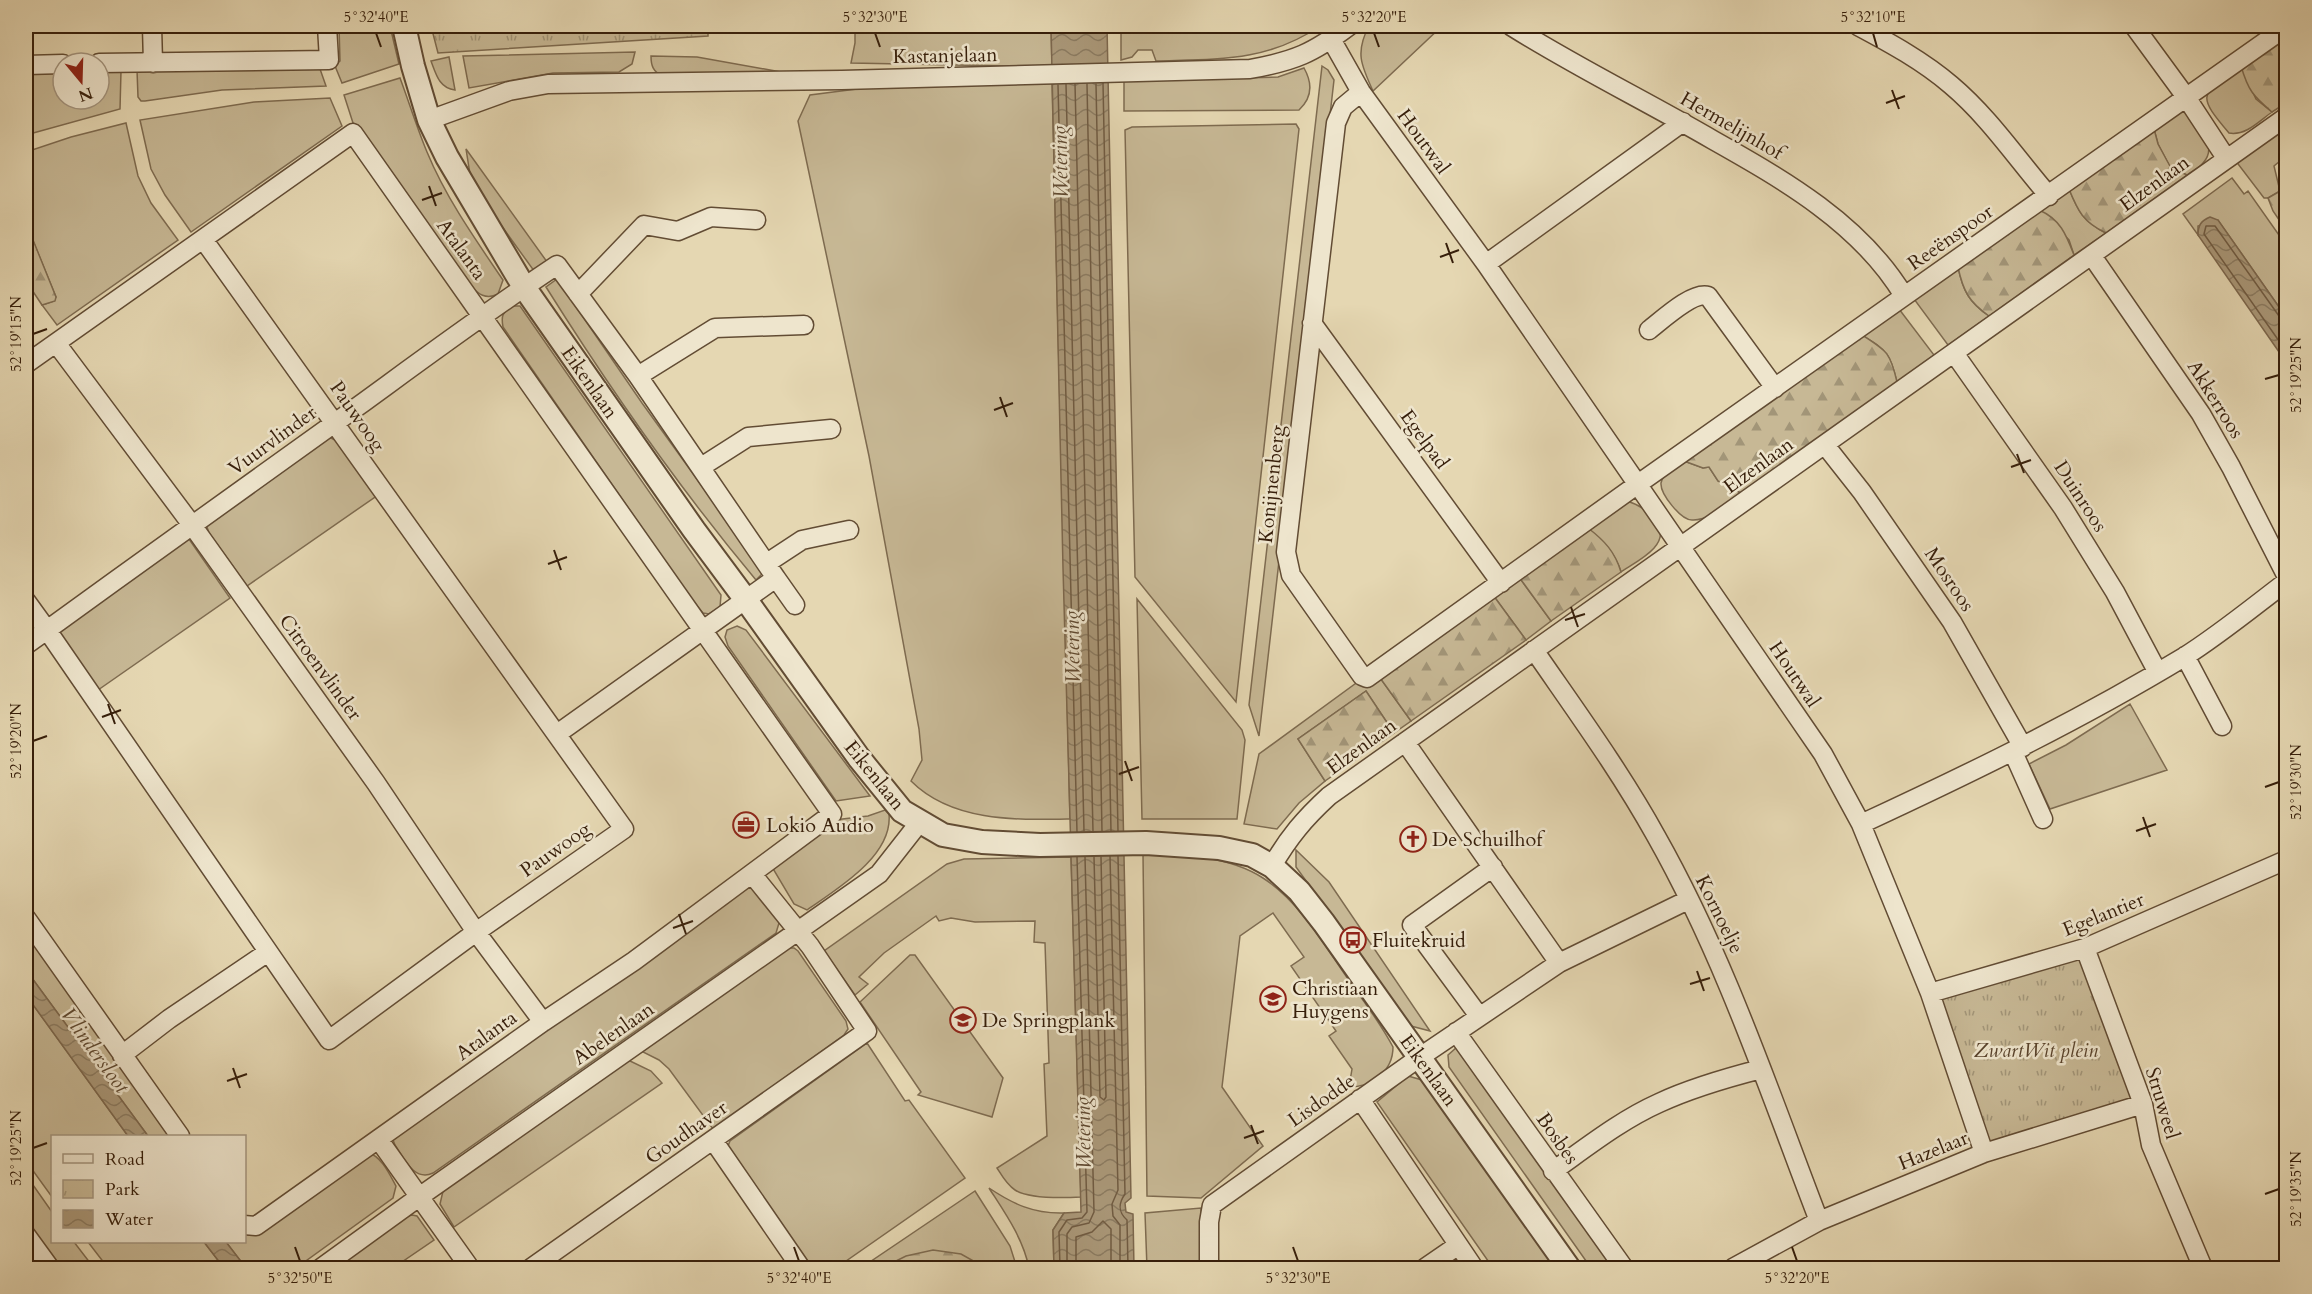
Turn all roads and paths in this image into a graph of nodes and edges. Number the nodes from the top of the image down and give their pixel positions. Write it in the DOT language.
graph roads {
  1 [pos="152,26"];
  2 [pos="327,26"];
  3 [pos="404,26"];
  4 [pos="1349,26"];
  5 [pos="1511,26"];
  6 [pos="1858,26"];
  7 [pos="2134,26"];
  8 [pos="2286,27"];
  9 [pos="1331,39"];
  10 [pos="111,63"];
  11 [pos="153,63"];
  12 [pos="51,64"];
  13 [pos="26,65"];
  14 [pos="1360,92"];
  15 [pos="2186,97"];
  16 [pos="2286,117"];
  17 [pos="429,120"];
  18 [pos="1683,122"];
  19 [pos="2226,158"];
  20 [pos="2049,196"];
  21 [pos="756,220"];
  22 [pos="203,239"];
  23 [pos="2092,256"];
  24 [pos="1486,264"];
  25 [pos="524,287"];
  26 [pos="578,294"];
  27 [pos="1904,296"];
  28 [pos="483,316"];
  29 [pos="1312,322"];
  30 [pos="804,325"];
  31 [pos="1649,330"];
  32 [pos="56,343"];
  33 [pos="1954,354"];
  34 [pos="26,364"];
  35 [pos="638,376"];
  36 [pos="1775,388"];
  37 [pos="335,423"];
  38 [pos="831,429"];
  39 [pos="1825,445"];
  40 [pos="701,466"];
  41 [pos="1638,484"];
  42 [pos="192,525"];
  43 [pos="849,530"];
  44 [pos="1682,547"];
  45 [pos="772,571"];
  46 [pos="2286,574"];
  47 [pos="2286,582"];
  48 [pos="1501,583"];
  49 [pos="746,600"];
  50 [pos="26,601"];
  51 [pos="795,605"];
  52 [pos="47,630"];
  53 [pos="704,630"];
  54 [pos="26,645"];
  55 [pos="1534,650"];
  56 [pos="2185,656"];
  57 [pos="2157,671"];
  58 [pos="2222,726"];
  59 [pos="557,734"];
  60 [pos="1405,742"];
  61 [pos="2018,749"];
  62 [pos="2043,819"];
  63 [pos="919,823"];
  64 [pos="1861,824"];
  65 [pos="2286,860"];
  66 [pos="1272,866"];
  67 [pos="1493,867"];
  68 [pos="752,873"];
  69 [pos="1688,900"];
  70 [pos="26,918"];
  71 [pos="797,931"];
  72 [pos="476,932"];
  73 [pos="2085,948"];
  74 [pos="268,952"];
  75 [pos="1559,963"];
  76 [pos="1930,993"];
  77 [pos="1479,1016"];
  78 [pos="543,1022"];
  79 [pos="1456,1032"];
  80 [pos="122,1055"];
  81 [pos="1420,1057"];
  82 [pos="1761,1069"];
  83 [pos="1360,1099"];
  84 [pos="2143,1104"];
  85 [pos="179,1135"];
  86 [pos="379,1140"];
  87 [pos="713,1140"];
  88 [pos="1984,1153"];
  89 [pos="1553,1171"];
  90 [pos="419,1197"];
  91 [pos="1819,1221"];
  92 [pos="246,1226"];
  93 [pos="26,1235"];
  94 [pos="1457,1246"];
  95 [pos="1751,1264"];
  96 [pos="50,1269"];
  97 [pos="321,1269"];
  98 [pos="470,1269"];
  99 [pos="531,1269"];
  100 [pos="801,1269"];
  101 [pos="1209,1269"];
  102 [pos="1425,1269"];
  103 [pos="1474,1269"];
  104 [pos="1569,1269"];
  105 [pos="1624,1269"];
  106 [pos="1733,1269"];
  107 [pos="2203,1269"];
  1 -- 11 [label="street"];
  2 -- 11 [label="street"];
  3 -- 17 [label="street, Eikenlaan"];
  4 -- 9 [label="street, Kastanjelaan"];
  5 -- 18 [label="street, Hermelijnhof"];
  6 -- 20 [label="street"];
  7 -- 15 [label="street"];
  8 -- 15 [label="street, Reeënspoor"];
  9 -- 14 [label="street, Houtwal"];
  9 -- 17 [label="street, Kastanjelaan"];
  10 -- 11 [label="street"];
  12 -- 13 [label="street"];
  14 -- 24 [label="street, Houtwal"];
  14 -- 29 [label="street, Konijnenberg"];
  15 -- 19 [label="street"];
  15 -- 20 [label="street, Reeënspoor"];
  16 -- 19 [label="street, Elzenlaan"];
  17 -- 25 [label="street, Eikenlaan"];
  18 -- 24 [label="street"];
  18 -- 27 [label="street, Hermelijnhof"];
  19 -- 23 [label="street, Elzenlaan"];
  20 -- 27 [label="street, Reeënspoor"];
  21 -- 26 [label="street"];
  22 -- 28 [label="street, Atalanta"];
  22 -- 32 [label="street, Atalanta"];
  22 -- 37 [label="street, Pauwoog"];
  23 -- 33 [label="street, Elzenlaan"];
  23 -- 46 [label="street, Akkerroos"];
  24 -- 41 [label="street, Houtwal"];
  25 -- 26 [label="street, Vuurvlinder"];
  25 -- 28 [label="street, Vuurvlinder"];
  25 -- 49 [label="street, Eikenlaan"];
  26 -- 35 [label="street"];
  27 -- 36 [label="street, Reeënspoor"];
  28 -- 37 [label="street, Vuurvlinder"];
  28 -- 53 [label="street, Atalanta"];
  29 -- 48 [label="street, Egelpad"];
  29 -- 48 [label="street, Konijnenberg"];
  30 -- 35 [label="street"];
  31 -- 36 [label="street"];
  32 -- 34 [label="street, Atalanta"];
  32 -- 42 [label="street, Citroenvlinder"];
  33 -- 39 [label="street, Elzenlaan"];
  33 -- 57 [label="street, Duinroos"];
  35 -- 40 [label="street"];
  36 -- 41 [label="street, Reeënspoor"];
  37 -- 42 [label="street, Vuurvlinder"];
  37 -- 59 [label="street, Pauwoog"];
  38 -- 40 [label="street"];
  39 -- 44 [label="street, Elzenlaan"];
  39 -- 61 [label="street, Mosroos"];
  40 -- 45 [label="street"];
  41 -- 44 [label="street, Houtwal"];
  41 -- 48 [label="street, Konijnenberg"];
  42 -- 52 [label="street, Vuurvlinder"];
  42 -- 72 [label="street, Citroenvlinder"];
  43 -- 45 [label="street"];
  44 -- 55 [label="street, Elzenlaan"];
  44 -- 64 [label="street, Houtwal"];
  45 -- 49 [label="street"];
  45 -- 51 [label="street"];
  47 -- 56 [label="street"];
  49 -- 53 [label="street"];
  49 -- 63 [label="street, Eikenlaan"];
  50 -- 52 [label="street"];
  52 -- 54 [label="street"];
  52 -- 74 [label="street, Pauwoog"];
  53 -- 59 [label="street"];
  53 -- 68 [label="street, Atalanta"];
  55 -- 60 [label="street, Elzenlaan"];
  55 -- 69 [label="street, Kornoelje"];
  56 -- 57 [label="street"];
  56 -- 58 [label="street"];
  57 -- 61 [label="street"];
  59 -- 72 [label="street, Pauwoog"];
  60 -- 66 [label="street, Elzenlaan"];
  60 -- 67 [label="street"];
  61 -- 62 [label="street, Mosroos"];
  61 -- 64 [label="street"];
  63 -- 66 [label="street, Eikenlaan"];
  63 -- 71 [label="street, Abelenlaan"];
  64 -- 76 [label="street, Houtwal"];
  65 -- 73 [label="street, Egelantier"];
  66 -- 81 [label="street, Eikenlaan"];
  67 -- 75 [label="street"];
  67 -- 77 [label="street"];
  68 -- 71 [label="street"];
  68 -- 78 [label="street, Atalanta"];
  69 -- 75 [label="street, Lisdodde"];
  69 -- 82 [label="street, Kornoelje"];
  70 -- 80 [label="street"];
  71 -- 87 [label="street, Goudhaver"];
  71 -- 90 [label="street, Abelenlaan"];
  72 -- 74 [label="street, Pauwoog"];
  72 -- 78 [label="street, Citroenvlinder"];
  73 -- 76 [label="street, Egelantier"];
  73 -- 84 [label="street, Struweel"];
  74 -- 80 [label="street"];
  75 -- 77 [label="street, Lisdodde"];
  76 -- 88 [label="street, Houtwal"];
  77 -- 79 [label="street, Lisdodde"];
  78 -- 86 [label="street, Atalanta"];
  79 -- 81 [label="street, Lisdodde"];
  79 -- 89 [label="street, Bosbes"];
  80 -- 85 [label="street"];
  81 -- 83 [label="street, Lisdodde"];
  81 -- 104 [label="street, Eikenlaan"];
  82 -- 89 [label="street"];
  82 -- 91 [label="street, Kornoelje"];
  83 -- 94 [label="street"];
  83 -- 101 [label="street, Lisdodde"];
  84 -- 88 [label="street, Hazelaar"];
  84 -- 107 [label="street, Struweel"];
  86 -- 90 [label="street"];
  86 -- 92 [label="street, Atalanta"];
  87 -- 99 [label="street, Goudhaver"];
  87 -- 100 [label="street"];
  88 -- 91 [label="street, Hazelaar"];
  89 -- 105 [label="street, Bosbes"];
  90 -- 97 [label="street, Abelenlaan"];
  90 -- 98 [label="street"];
  91 -- 95 [label="street, Hazelaar"];
  93 -- 96 [label="street"];
  94 -- 102 [label="street"];
  94 -- 103 [label="street"];
  95 -- 106 [label="street, Hazelaar"];
}
